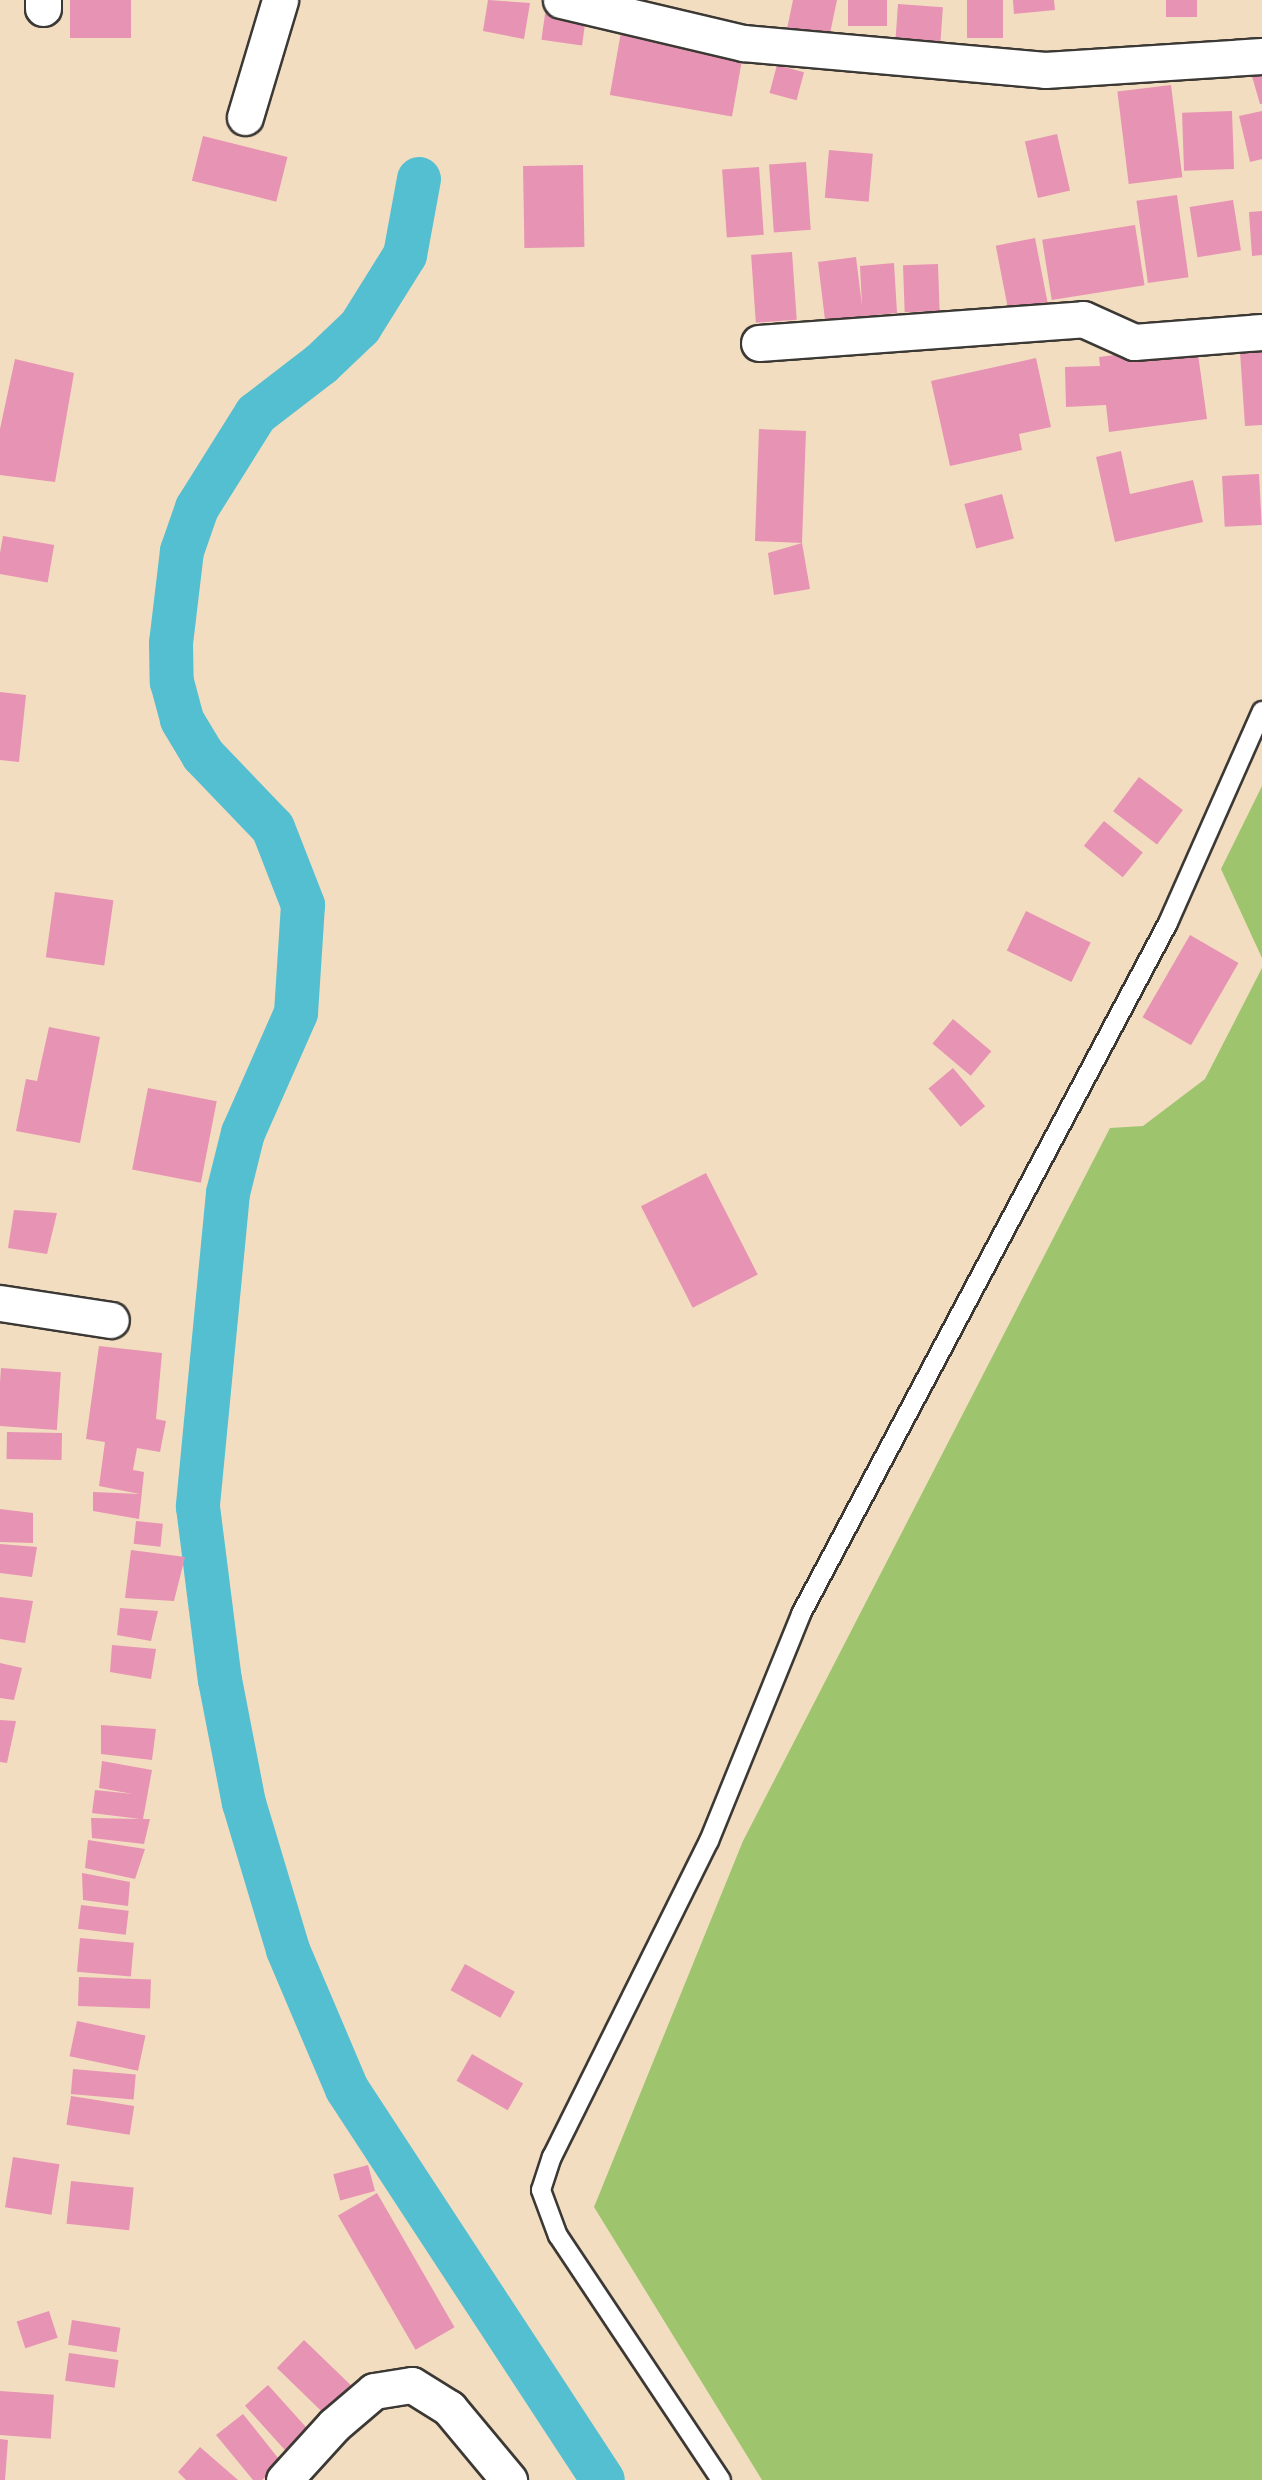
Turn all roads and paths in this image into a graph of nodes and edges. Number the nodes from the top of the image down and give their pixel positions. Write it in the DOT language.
graph roads {
  1 [pos="280,0"];
  2 [pos="561,0"];
  3 [pos="1262,56"];
  4 [pos="245,117"];
  5 [pos="1262,332"];
  6 [pos="759,342"];
  7 [pos="1262,711"];
  8 [pos="0,1303"];
  9 [pos="111,1320"];
  10 [pos="284,2480"];
  11 [pos="509,2480"];
  12 [pos="721,2480"];
  1 -- 4 [label="street"];
  2 -- 3 [label="street"];
  5 -- 6 [label="street"];
  7 -- 12 [label="lane"];
  8 -- 9 [label="street"];
  10 -- 11 [label="street"];
}
